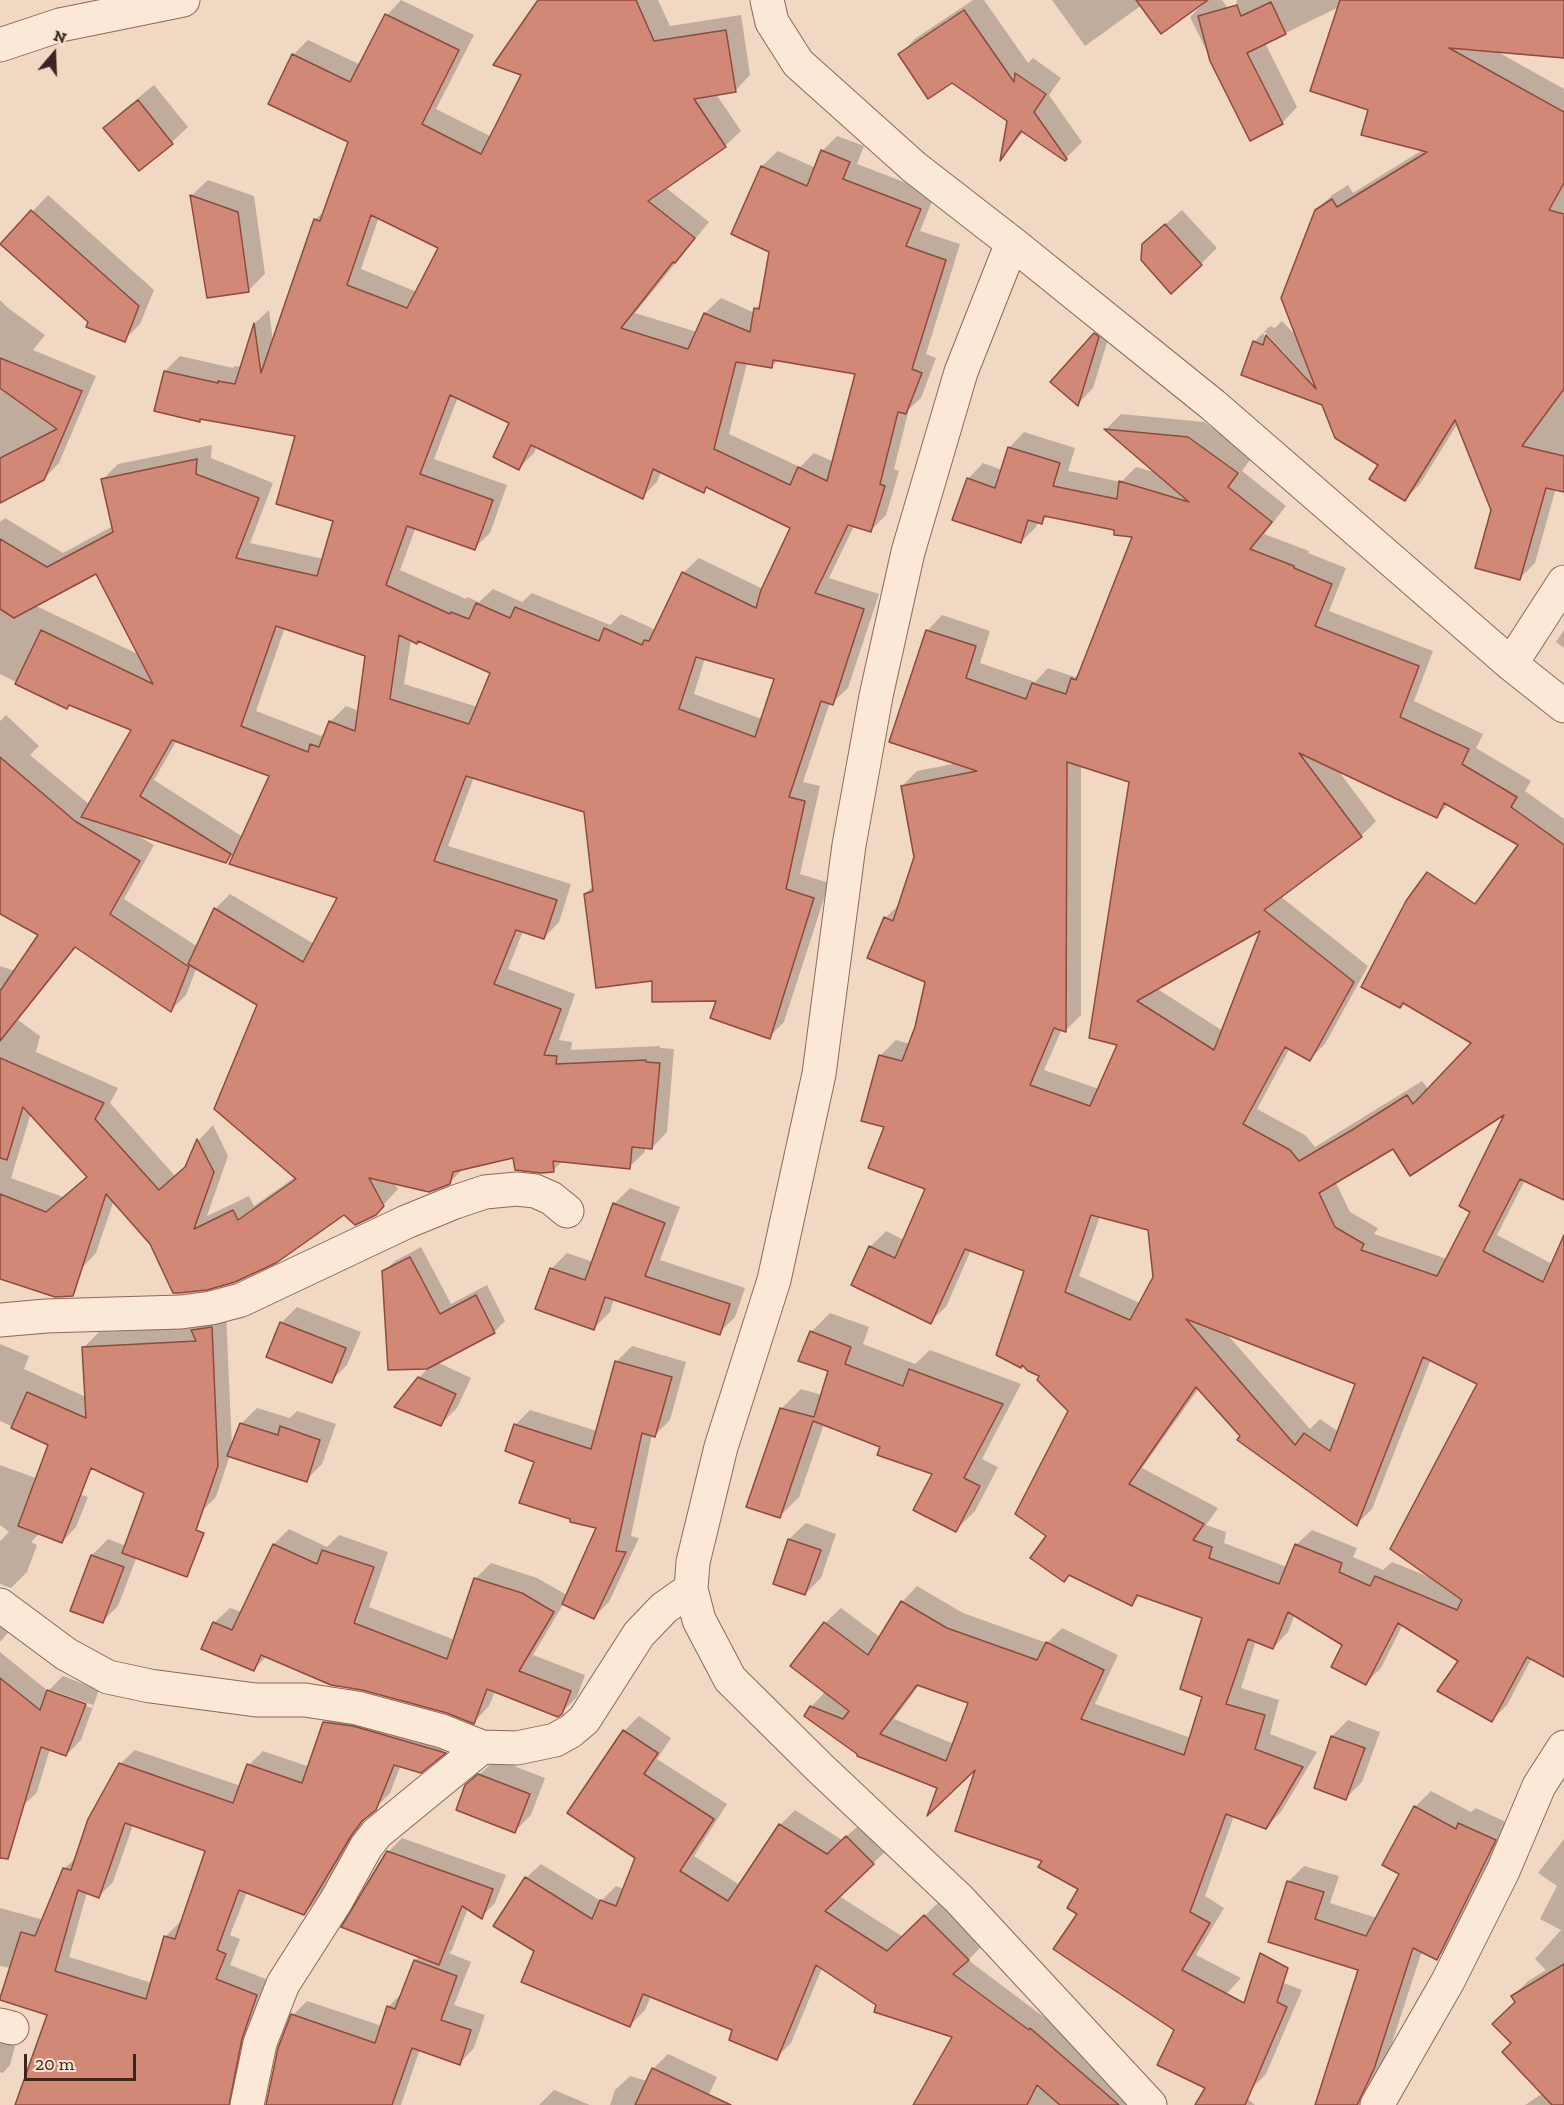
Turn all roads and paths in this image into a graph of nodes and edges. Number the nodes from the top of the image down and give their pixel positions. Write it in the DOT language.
graph roads {
  1 [pos="183,0"];
  2 [pos="767,0"];
  3 [pos="52,12"];
  4 [pos="0,45"];
  5 [pos="1012,243"];
  6 [pos="1564,582"];
  7 [pos="1511,664"];
  8 [pos="1564,706"];
  9 [pos="567,1211"];
  10 [pos="0,1320"];
  11 [pos="691,1589"];
  12 [pos="0,1605"];
  13 [pos="482,1747"];
  14 [pos="1564,1748"];
  15 [pos="1147,2104"];
  16 [pos="247,2105"];
  17 [pos="1377,2105"];
  1 -- 3 [label="street"];
  2 -- 5 [label="street"];
  3 -- 4 [label="street"];
  5 -- 7 [label="street"];
  5 -- 11 [label="street"];
  6 -- 7 [label="street"];
  7 -- 8 [label="street"];
  9 -- 10 [label="street"];
  11 -- 13 [label="street"];
  11 -- 15 [label="street"];
  12 -- 13 [label="street"];
  13 -- 16 [label="street"];
  14 -- 17 [label="street"];
}
